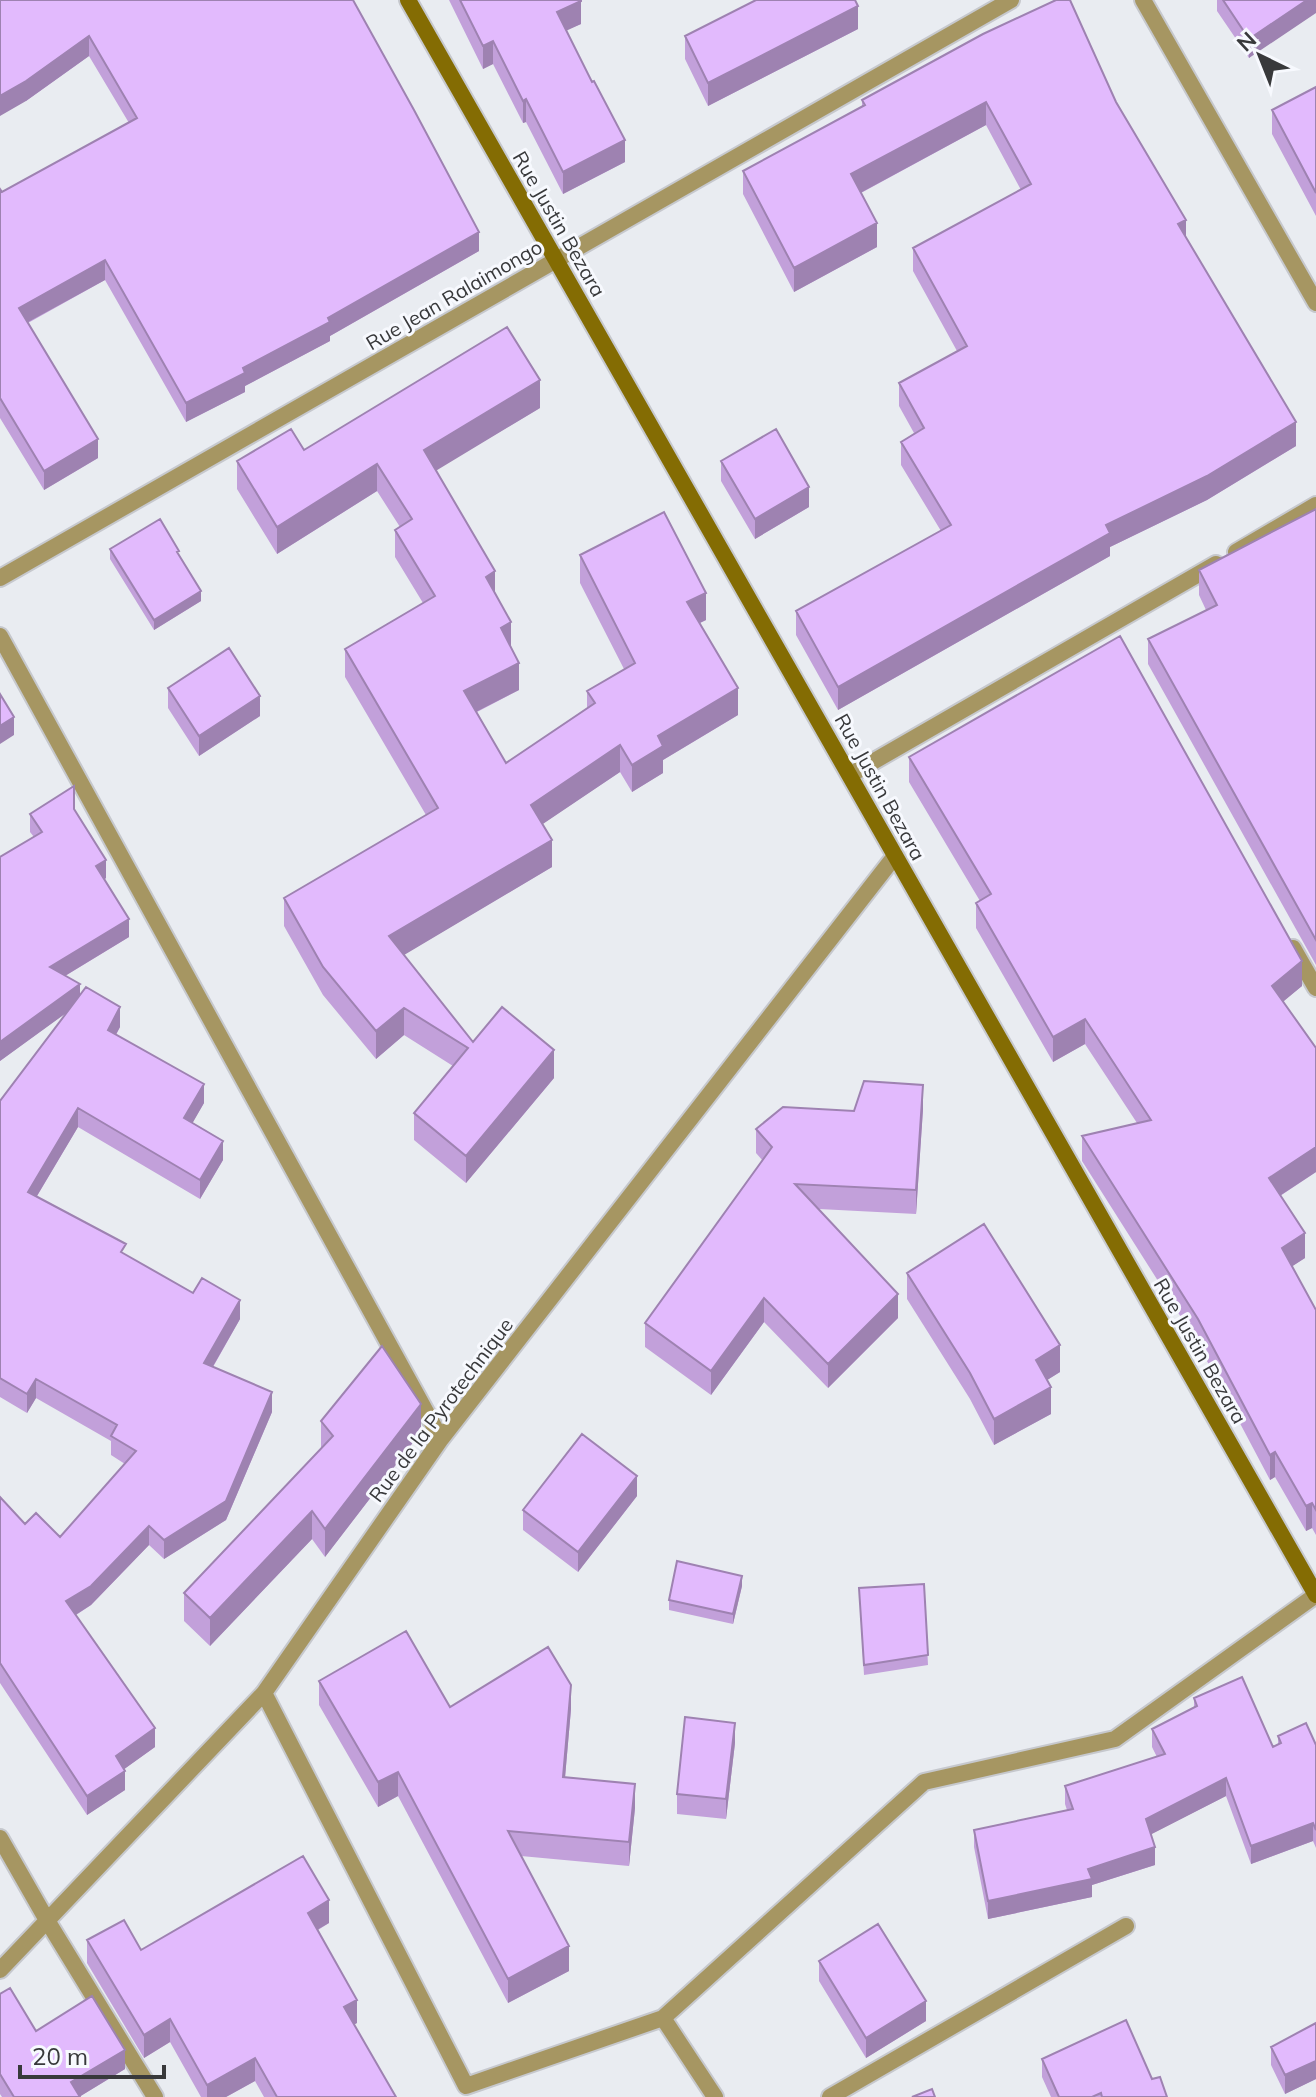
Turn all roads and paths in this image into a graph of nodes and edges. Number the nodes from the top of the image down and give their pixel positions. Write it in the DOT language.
graph roads {
  1 [pos="408,0"];
  2 [pos="1011,0"];
  3 [pos="1143,0"];
  4 [pos="556,260"];
  5 [pos="1316,303"];
  6 [pos="1316,505"];
  7 [pos="0,578"];
  8 [pos="0,636"];
  9 [pos="850,775"];
  10 [pos="895,856"];
  11 [pos="1287,937"];
  12 [pos="1316,988"];
  13 [pos="441,1439"];
  14 [pos="1316,1595"];
  15 [pos="264,1693"];
  16 [pos="0,1838"];
  17 [pos="48,1922"];
  18 [pos="1126,1926"];
  19 [pos="0,1970"];
  20 [pos="663,2018"];
  21 [pos="469,2092"];
  22 [pos="155,2097"];
  23 [pos="715,2097"];
  24 [pos="830,2097"];
  1 -- 4 [label="main road, Rue Justin Bezara"];
  2 -- 4 [label="street, Rue Jean Ralaimongo"];
  3 -- 5 [label="street"];
  4 -- 7 [label="street, Rue Jean Ralaimongo"];
  4 -- 9 [label="main road, Rue Justin Bezara"];
  6 -- 9 [label="street"];
  8 -- 13 [label="street"];
  9 -- 10 [label="main road, Rue Justin Bezara"];
  10 -- 13 [label="street, Rue de la Pyrotechnique"];
  10 -- 14 [label="main road, Rue Justin Bezara"];
  11 -- 12 [label="street"];
  13 -- 15 [label="street, Rue de la Pyrotechnique"];
  14 -- 20 [label="street"];
  15 -- 17 [label="street, Rue de la Pyrotechnique"];
  15 -- 21 [label="street"];
  16 -- 17 [label="street"];
  17 -- 19 [label="street, Rue de la Pyrotechnique"];
  17 -- 22 [label="street"];
  18 -- 24 [label="street"];
  20 -- 21 [label="street"];
  20 -- 23 [label="street"];
}
